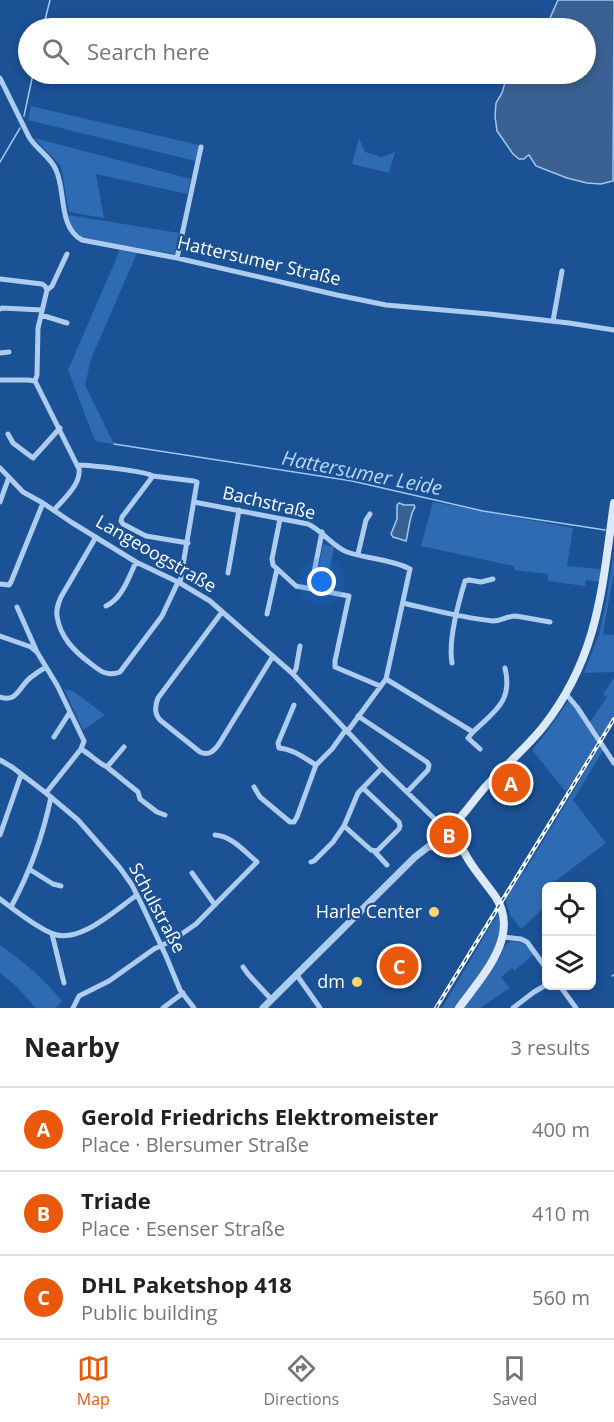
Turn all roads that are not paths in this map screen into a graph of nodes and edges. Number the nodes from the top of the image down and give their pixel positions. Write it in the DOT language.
graph roads {
  1 [pos="0,78"];
  2 [pos="201,147"];
  3 [pos="68,254"];
  4 [pos="177,258"];
  5 [pos="562,272"];
  6 [pos="0,279"];
  7 [pos="49,288"];
  8 [pos="0,309"];
  9 [pos="41,312"];
  10 [pos="553,321"];
  11 [pos="67,322"];
  12 [pos="614,330"];
  13 [pos="9,352"];
  14 [pos="0,353"];
  15 [pos="0,380"];
  16 [pos="35,381"];
  17 [pos="60,428"];
  18 [pos="8,434"];
  19 [pos="77,465"];
  20 [pos="0,468"];
  21 [pos="153,476"];
  22 [pos="9,477"];
  23 [pos="0,502"];
  24 [pos="194,502"];
  25 [pos="44,503"];
  26 [pos="614,503"];
  27 [pos="54,510"];
  28 [pos="238,510"];
  29 [pos="370,514"];
  30 [pos="280,519"];
  31 [pos="322,532"];
  32 [pos="96,537"];
  33 [pos="188,543"];
  34 [pos="358,554"];
  35 [pos="136,562"];
  36 [pos="277,569"];
  37 [pos="228,573"];
  38 [pos="493,579"];
  39 [pos="179,583"];
  40 [pos="0,584"];
  41 [pos="311,588"];
  42 [pos="404,603"];
  43 [pos="106,606"];
  44 [pos="17,607"];
  45 [pos="222,612"];
  46 [pos="267,614"];
  47 [pos="456,615"];
  48 [pos="550,622"];
  49 [pos="0,636"];
  50 [pos="300,646"];
  51 [pos="37,652"];
  52 [pos="273,656"];
  53 [pos="452,663"];
  54 [pos="46,667"];
  55 [pos="505,668"];
  56 [pos="293,674"];
  57 [pos="386,679"];
  58 [pos="380,686"];
  59 [pos="566,694"];
  60 [pos="0,697"];
  61 [pos="294,705"];
  62 [pos="70,711"];
  63 [pos="358,716"];
  64 [pos="346,731"];
  65 [pos="473,732"];
  66 [pos="54,737"];
  67 [pos="124,747"];
  68 [pos="81,748"];
  69 [pos="480,749"];
  70 [pos="0,760"];
  71 [pos="614,763"];
  72 [pos="316,765"];
  73 [pos="107,767"];
  74 [pos="382,768"];
  75 [pos="21,775"];
  76 [pos="254,787"];
  77 [pos="363,788"];
  78 [pos="407,792"];
  79 [pos="48,795"];
  80 [pos="165,815"];
  81 [pos="344,826"];
  82 [pos="456,827"];
  83 [pos="444,828"];
  84 [pos="0,835"];
  85 [pos="215,836"];
  86 [pos="443,839"];
  87 [pos="456,843"];
  88 [pos="374,851"];
  89 [pos="311,862"];
  90 [pos="387,865"];
  91 [pos="29,869"];
  92 [pos="192,873"];
  93 [pos="61,886"];
  94 [pos="137,895"];
  95 [pos="0,899"];
  96 [pos="215,905"];
  97 [pos="10,907"];
  98 [pos="52,934"];
  99 [pos="503,937"];
  100 [pos="162,946"];
  101 [pos="542,963"];
  102 [pos="243,967"];
  103 [pos="296,974"];
  104 [pos="64,983"];
  105 [pos="542,988"];
  106 [pos="563,990"];
  107 [pos="183,993"];
  108 [pos="271,999"];
  109 [pos="73,1008"];
  110 [pos="163,1008"];
  111 [pos="194,1008"];
  112 [pos="263,1008"];
  113 [pos="320,1008"];
  114 [pos="459,1008"];
  115 [pos="513,1008"];
  116 [pos="576,1008"];
  1 -- 4 [label="street, Hattersumer Straße"];
  2 -- 4 [label="street"];
  3 -- 7 [label="street"];
  4 -- 10 [label="street, Hattersumer Straße"];
  5 -- 10 [label="street"];
  6 -- 7 [label="street"];
  7 -- 9 [label="street"];
  8 -- 9 [label="street"];
  9 -- 11 [label="street"];
  9 -- 16 [label="street"];
  10 -- 12 [label="street, Hattersumer Straße"];
  13 -- 14 [label="street"];
  15 -- 16 [label="street"];
  16 -- 17 [label="street"];
  17 -- 18 [label="street"];
  17 -- 19 [label="street"];
  19 -- 21 [label="street"];
  19 -- 27 [label="street"];
  20 -- 22 [label="street, Langeoogstraße"];
  21 -- 24 [label="street"];
  21 -- 33 [label="street"];
  22 -- 23 [label="street"];
  22 -- 25 [label="street, Langeoogstraße"];
  24 -- 28 [label="street, Bachstraße"];
  24 -- 33 [label="street, Bachstraße"];
  25 -- 27 [label="street, Langeoogstraße"];
  25 -- 40 [label="street"];
  26 -- 59 [label="main road"];
  27 -- 32 [label="street, Langeoogstraße"];
  28 -- 30 [label="street, Bachstraße"];
  28 -- 37 [label="street"];
  29 -- 34 [label="street"];
  30 -- 31 [label="street, Bachstraße"];
  30 -- 36 [label="street"];
  31 -- 34 [label="street, Bachstraße"];
  31 -- 41 [label="street"];
  32 -- 35 [label="street, Langeoogstraße"];
  32 -- 39 [label="street, Bachstraße"];
  33 -- 39 [label="street, Bachstraße"];
  34 -- 42 [label="street, Bachstraße"];
  35 -- 39 [label="street, Langeoogstraße"];
  35 -- 43 [label="street"];
  36 -- 41 [label="street"];
  36 -- 46 [label="street"];
  38 -- 47 [label="street"];
  39 -- 45 [label="street, Langeoogstraße"];
  41 -- 58 [label="street"];
  42 -- 47 [label="street"];
  42 -- 57 [label="street, Bachstraße"];
  44 -- 51 [label="street"];
  45 -- 52 [label="street, Langeoogstraße"];
  45 -- 52 [label="street"];
  47 -- 48 [label="street"];
  47 -- 53 [label="street"];
  49 -- 51 [label="street"];
  50 -- 56 [label="street"];
  51 -- 54 [label="street"];
  52 -- 56 [label="street, Langeoogstraße"];
  54 -- 60 [label="street"];
  54 -- 62 [label="street"];
  55 -- 65 [label="street"];
  56 -- 64 [label="street, Langeoogstraße"];
  57 -- 58 [label="street, Bachstraße"];
  57 -- 65 [label="street"];
  58 -- 63 [label="street, Bachstraße"];
  59 -- 71 [label="street"];
  59 -- 82 [label="main road"];
  61 -- 72 [label="street"];
  62 -- 66 [label="street"];
  62 -- 68 [label="street"];
  63 -- 64 [label="street, Bachstraße"];
  63 -- 78 [label="street"];
  64 -- 72 [label="street, Bachstraße"];
  64 -- 74 [label="street, Langeoogstraße"];
  65 -- 69 [label="street"];
  67 -- 73 [label="street"];
  68 -- 73 [label="street"];
  68 -- 79 [label="street"];
  70 -- 75 [label="street, Schulstraße"];
  72 -- 76 [label="street"];
  73 -- 80 [label="street"];
  74 -- 77 [label="street"];
  74 -- 78 [label="street, Langeoogstraße"];
  75 -- 79 [label="street, Schulstraße"];
  75 -- 84 [label="street"];
  77 -- 81 [label="street"];
  77 -- 88 [label="street"];
  78 -- 83 [label="street, Langeoogstraße"];
  79 -- 91 [label="street"];
  79 -- 94 [label="street, Schulstraße"];
  81 -- 88 [label="street"];
  81 -- 89 [label="street"];
  82 -- 83 [label="main road"];
  82 -- 87 [label="main road"];
  83 -- 86 [label="main road"];
  85 -- 96 [label="street"];
  86 -- 87 [label="main road"];
  86 -- 103 [label="street"];
  87 -- 99 [label="main road"];
  88 -- 90 [label="street"];
  91 -- 93 [label="street"];
  91 -- 97 [label="street"];
  92 -- 96 [label="street"];
  94 -- 98 [label="street"];
  94 -- 100 [label="street, Schulstraße"];
  95 -- 97 [label="street"];
  96 -- 100 [label="street"];
  97 -- 98 [label="street"];
  98 -- 104 [label="street"];
  99 -- 101 [label="street"];
  99 -- 114 [label="main road"];
  100 -- 107 [label="street, Schulstraße"];
  100 -- 109 [label="street"];
  102 -- 108 [label="street"];
  103 -- 108 [label="street"];
  103 -- 113 [label="street"];
  105 -- 115 [label="street"];
  106 -- 116 [label="street"];
  107 -- 110 [label="street"];
  107 -- 111 [label="street, Schulstraße"];
  108 -- 112 [label="street"];
}
